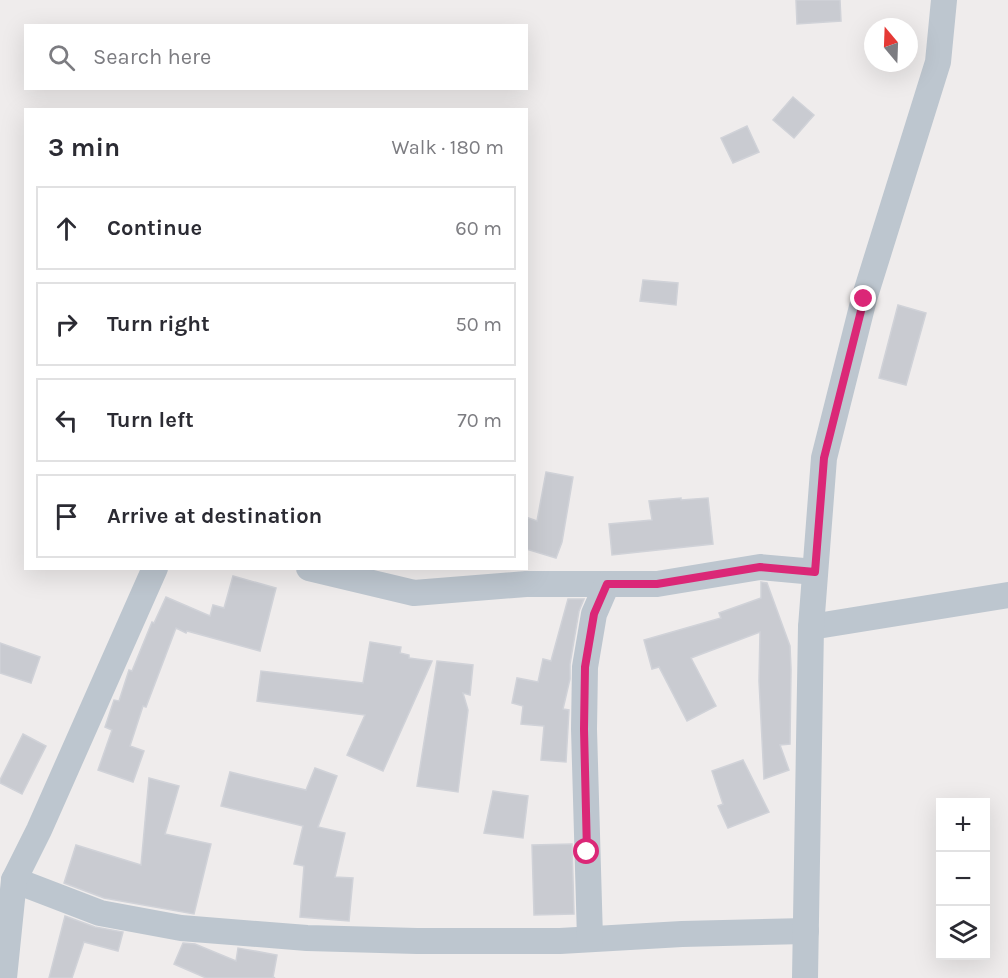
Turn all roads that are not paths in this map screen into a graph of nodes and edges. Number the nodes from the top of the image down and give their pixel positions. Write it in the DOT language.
graph roads {
  1 [pos="944,0"];
  2 [pos="154,570"];
  3 [pos="317,570"];
  4 [pos="815,572"];
  5 [pos="607,584"];
  6 [pos="1008,595"];
  7 [pos="811,627"];
  8 [pos="14,880"];
  9 [pos="806,931"];
  10 [pos="590,939"];
  11 [pos="4,978"];
  12 [pos="805,978"];
  1 -- 4 [label="street"];
  2 -- 8 [label="street"];
  3 -- 5 [label="street"];
  4 -- 5 [label="street"];
  4 -- 7 [label="street"];
  5 -- 10 [label="street"];
  6 -- 7 [label="street"];
  7 -- 9 [label="street"];
  8 -- 10 [label="street"];
  8 -- 11 [label="street"];
  9 -- 10 [label="street"];
  9 -- 12 [label="street"];
}
